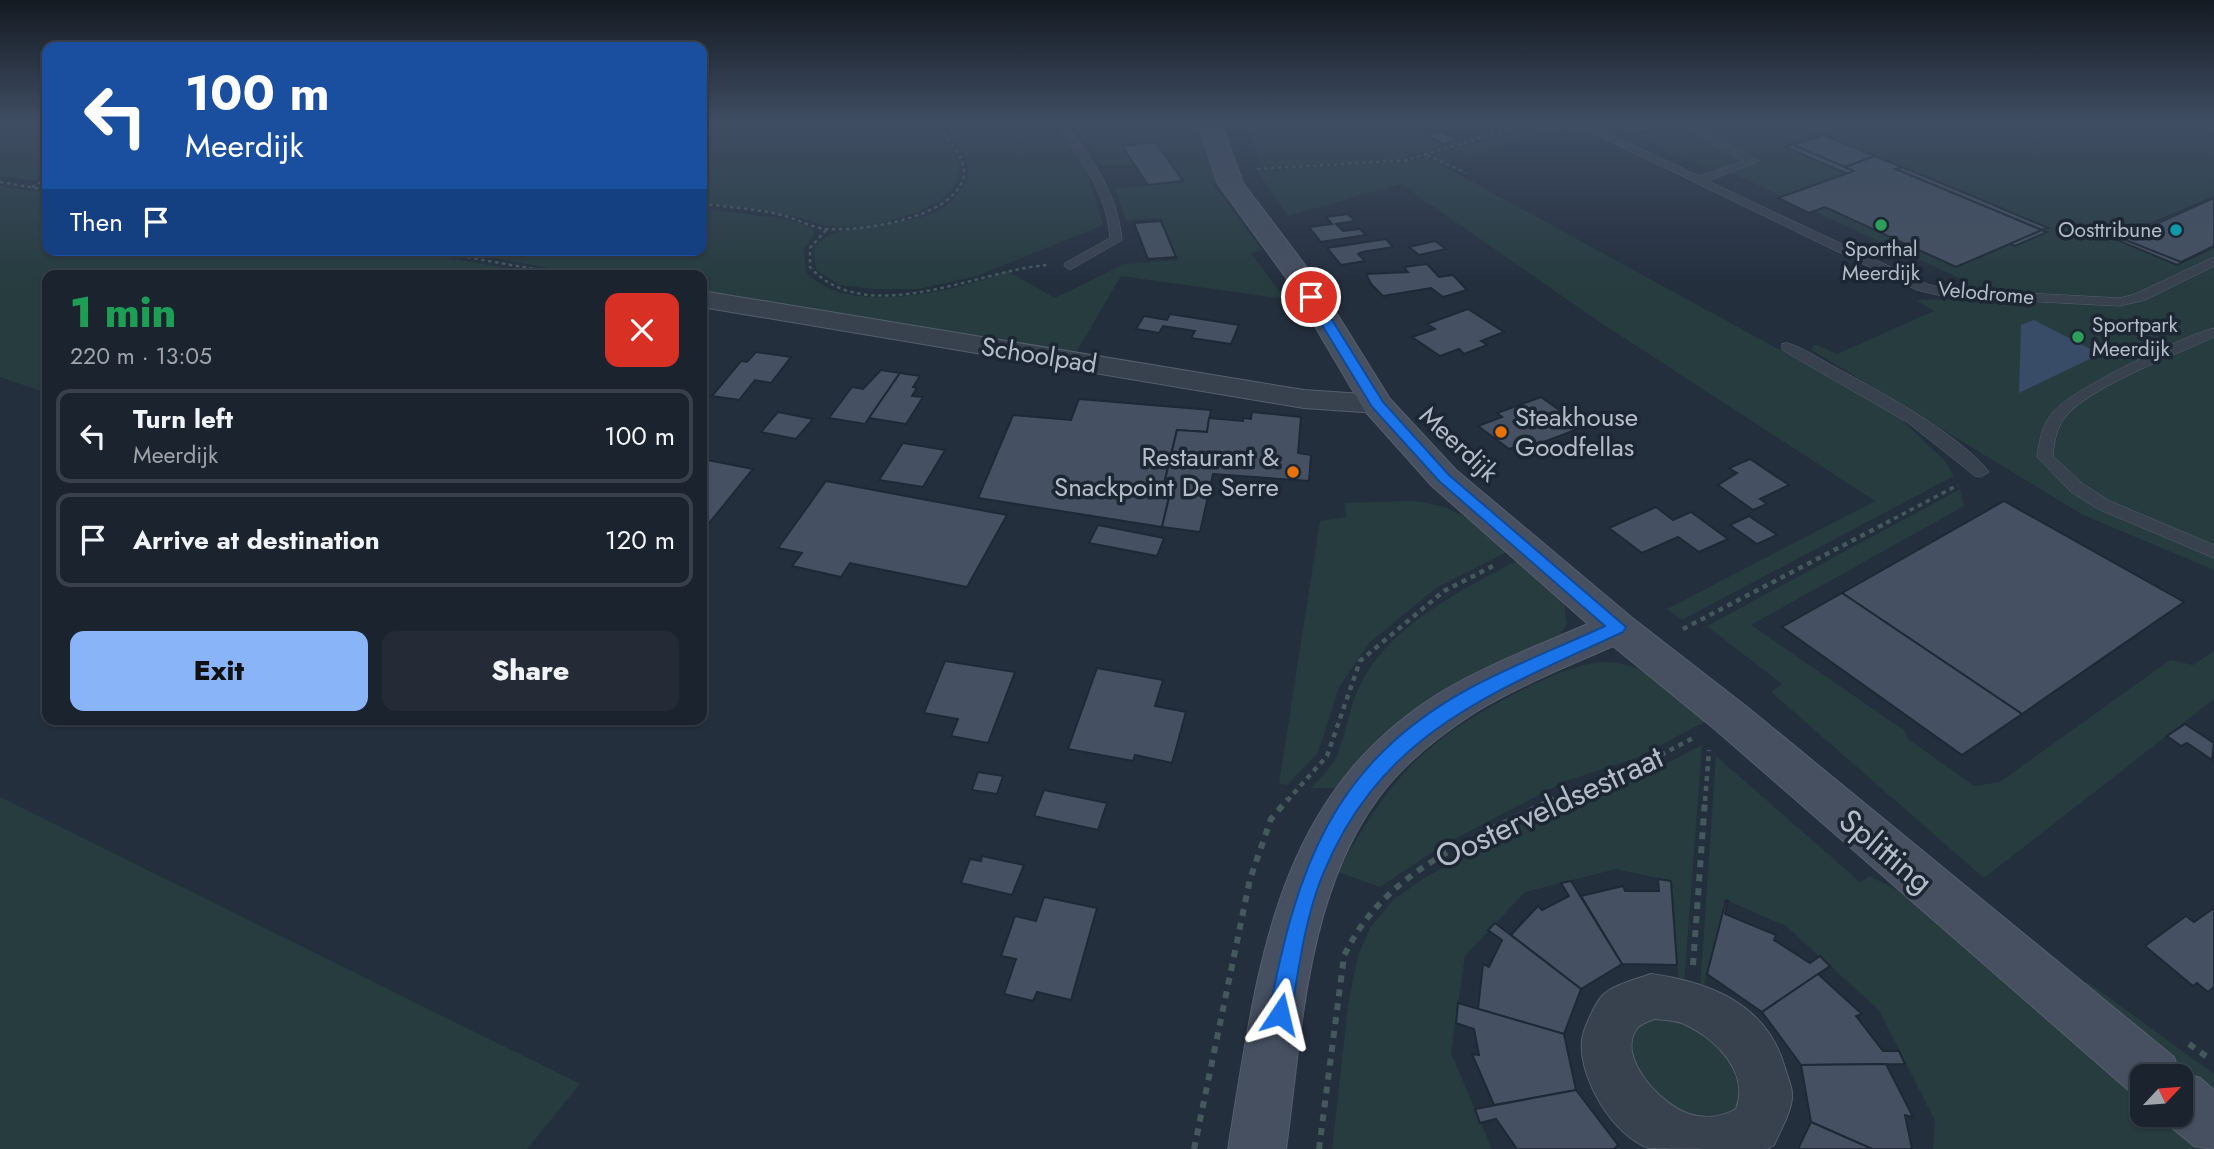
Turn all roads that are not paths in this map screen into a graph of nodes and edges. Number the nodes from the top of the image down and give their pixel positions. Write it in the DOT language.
graph roads {
  1 [pos="1098,176"];
  2 [pos="1227,176"];
  3 [pos="1690,176"];
  4 [pos="1711,176"];
  5 [pos="1699,180"];
  6 [pos="2214,261"];
  7 [pos="1070,266"];
  8 [pos="707,300"];
  9 [pos="2214,332"];
  10 [pos="1787,347"];
  11 [pos="1377,404"];
  12 [pos="1982,472"];
  13 [pos="2214,552"];
  14 [pos="1618,627"];
  15 [pos="2139,1064"];
  16 [pos="2193,1109"];
  17 [pos="2214,1126"];
  18 [pos="1726,1146"];
  19 [pos="1257,1149"];
  1 -- 7 [label="lane"];
  2 -- 11 [label="street, Meerdijk"];
  3 -- 5 [label="lane, Velodrome"];
  4 -- 5 [label="lane"];
  5 -- 6 [label="lane, Velodrome"];
  8 -- 11 [label="street, Schoolpad"];
  9 -- 13 [label="lane"];
  10 -- 12 [label="lane"];
  11 -- 14 [label="street, Meerdijk"];
  14 -- 15 [label="street, Splitting"];
  14 -- 19 [label="street"];
  16 -- 17 [label="street"];
  18 -- 18 [label="street"];
}
